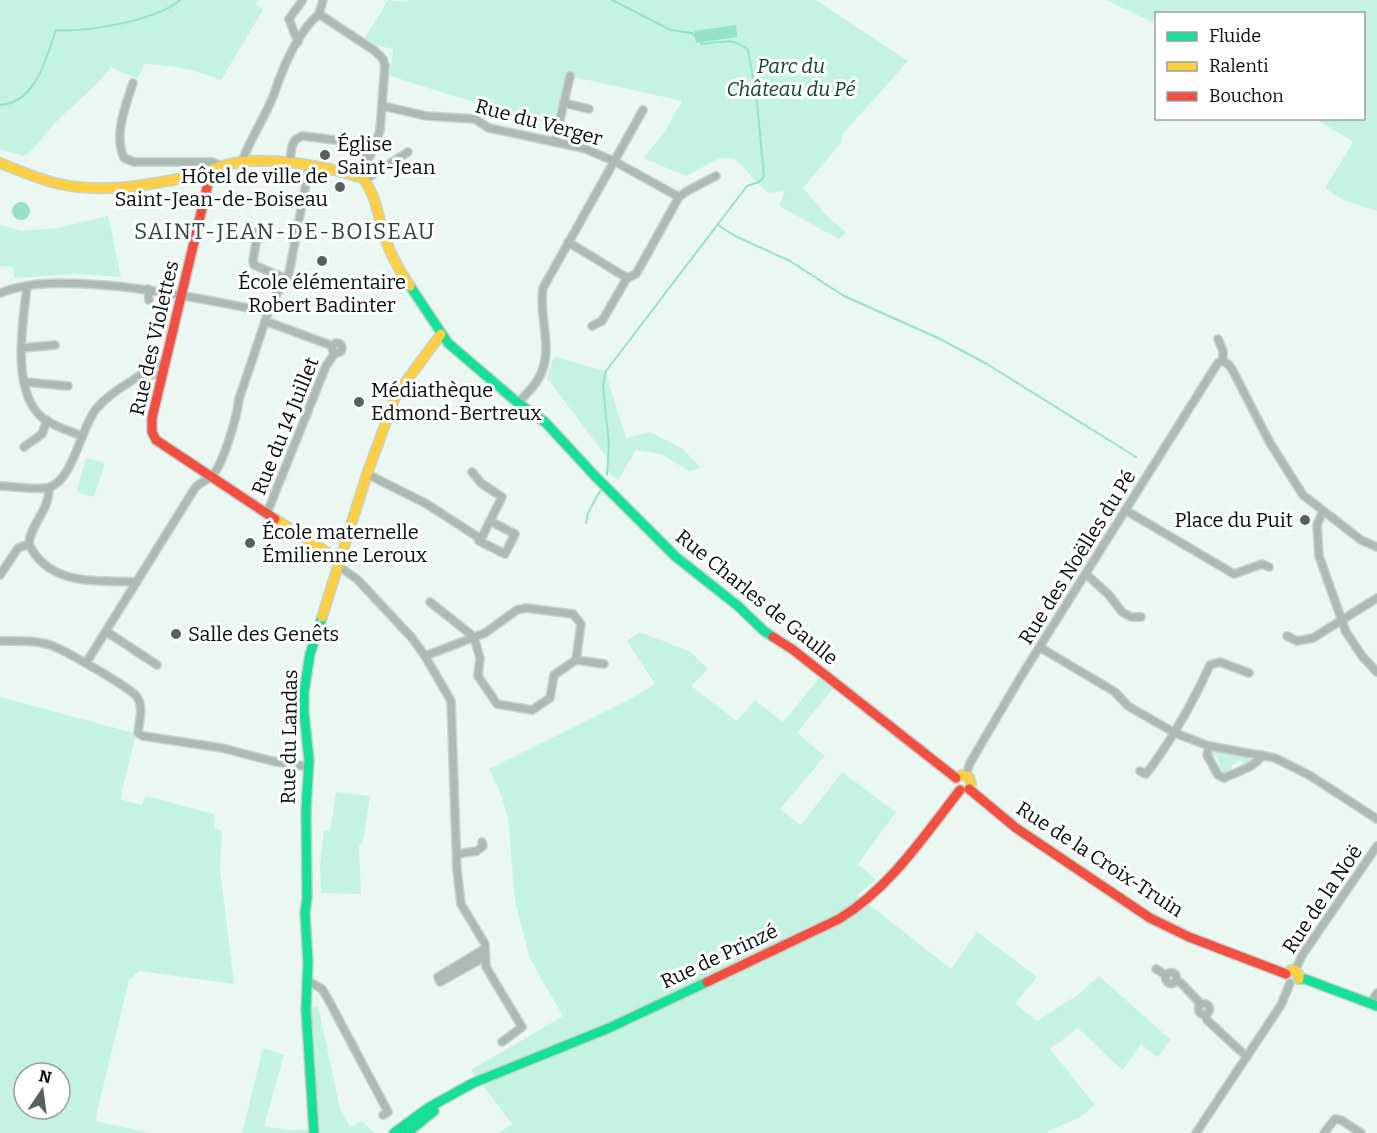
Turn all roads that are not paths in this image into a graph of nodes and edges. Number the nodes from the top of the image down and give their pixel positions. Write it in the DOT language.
graph roads {
  1 [pos="323,0"];
  2 [pos="302,1"];
  3 [pos="319,14"];
  4 [pos="298,42"];
  5 [pos="570,76"];
  6 [pos="133,83"];
  7 [pos="564,103"];
  8 [pos="383,106"];
  9 [pos="589,109"];
  10 [pos="643,110"];
  11 [pos="555,142"];
  12 [pos="408,152"];
  13 [pos="369,156"];
  14 [pos="614,161"];
  15 [pos="242,162"];
  16 [pos="0,163"];
  17 [pos="289,165"];
  18 [pos="309,168"];
  19 [pos="215,169"];
  20 [pos="716,176"];
  21 [pos="363,178"];
  22 [pos="678,197"];
  23 [pos="258,231"];
  24 [pos="568,242"];
  25 [pos="627,278"];
  26 [pos="287,279"];
  27 [pos="27,285"];
  28 [pos="148,289"];
  29 [pos="0,293"];
  30 [pos="181,294"];
  31 [pos="150,300"];
  32 [pos="268,312"];
  33 [pos="265,321"];
  34 [pos="592,326"];
  35 [pos="441,334"];
  36 [pos="1218,339"];
  37 [pos="55,345"];
  38 [pos="22,348"];
  39 [pos="1223,361"];
  40 [pos="164,363"];
  41 [pos="162,374"];
  42 [pos="139,376"];
  43 [pos="25,382"];
  44 [pos="68,386"];
  45 [pos="518,403"];
  46 [pos="47,420"];
  47 [pos="82,436"];
  48 [pos="24,447"];
  49 [pos="472,472"];
  50 [pos="367,474"];
  51 [pos="211,478"];
  52 [pos="0,486"];
  53 [pos="49,488"];
  54 [pos="1125,510"];
  55 [pos="1323,512"];
  56 [pos="267,513"];
  57 [pos="490,521"];
  58 [pos="481,539"];
  59 [pos="29,544"];
  60 [pos="1377,547"];
  61 [pos="338,562"];
  62 [pos="1269,567"];
  63 [pos="1086,574"];
  64 [pos="0,575"];
  65 [pos="136,582"];
  66 [pos="1377,598"];
  67 [pos="430,602"];
  68 [pos="1141,617"];
  69 [pos="1342,622"];
  70 [pos="107,632"];
  71 [pos="1287,636"];
  72 [pos="474,637"];
  73 [pos="0,641"];
  74 [pos="1041,648"];
  75 [pos="425,656"];
  76 [pos="576,660"];
  77 [pos="86,663"];
  78 [pos="604,664"];
  79 [pos="158,665"];
  80 [pos="1377,672"];
  81 [pos="1249,673"];
  82 [pos="1174,733"];
  83 [pos="1209,746"];
  84 [pos="1262,754"];
  85 [pos="309,767"];
  86 [pos="1140,771"];
  87 [pos="961,777"];
  88 [pos="964,790"];
  89 [pos="1377,819"];
  90 [pos="482,842"];
  91 [pos="1377,846"];
  92 [pos="457,854"];
  93 [pos="485,953"];
  94 [pos="1156,969"];
  95 [pos="1292,977"];
  96 [pos="308,981"];
  97 [pos="1377,993"];
  98 [pos="1373,1005"];
  99 [pos="502,1042"];
  100 [pos="1247,1057"];
  101 [pos="452,1096"];
  102 [pos="382,1115"];
  103 [pos="1199,1132"];
  104 [pos="314,1133"];
  105 [pos="394,1133"];
  106 [pos="407,1133"];
  107 [pos="1324,1133"];
  108 [pos="1361,1133"];
  1 -- 3 [label="street"];
  2 -- 4 [label="street"];
  3 -- 4 [label="street"];
  3 -- 8 [label="street"];
  4 -- 15 [label="street"];
  5 -- 7 [label="street"];
  6 -- 19 [label="street"];
  7 -- 9 [label="street"];
  7 -- 11 [label="street"];
  8 -- 11 [label="street, Rue du Verger"];
  8 -- 13 [label="street"];
  10 -- 14 [label="street"];
  11 -- 14 [label="street, Rue du Verger"];
  12 -- 21 [label="street"];
  13 -- 17 [label="street"];
  13 -- 21 [label="street"];
  14 -- 22 [label="street, Rue du Verger"];
  14 -- 24 [label="street"];
  15 -- 17 [label="street"];
  15 -- 19 [label="street"];
  16 -- 19 [label="street"];
  17 -- 18 [label="street"];
  18 -- 21 [label="street"];
  18 -- 26 [label="street"];
  19 -- 30 [label="street, Rue des Violettes"];
  20 -- 22 [label="street"];
  21 -- 35 [label="street, Rue Charles de Gaulle"];
  22 -- 25 [label="street"];
  23 -- 26 [label="street"];
  24 -- 25 [label="street"];
  24 -- 45 [label="street"];
  25 -- 34 [label="street"];
  26 -- 32 [label="street"];
  27 -- 28 [label="street"];
  27 -- 29 [label="street"];
  27 -- 38 [label="street"];
  28 -- 30 [label="street"];
  28 -- 31 [label="street"];
  30 -- 32 [label="street"];
  30 -- 40 [label="street, Rue des Violettes"];
  32 -- 33 [label="street"];
  33 -- 51 [label="street"];
  33 -- 56 [label="street, Rue du 14 Juillet"];
  35 -- 45 [label="street, Rue Charles de Gaulle"];
  35 -- 50 [label="street, Rue du Landas"];
  36 -- 39 [label="street"];
  37 -- 38 [label="street"];
  38 -- 43 [label="street"];
  39 -- 54 [label="street, Rue des Noëlles du Pé"];
  39 -- 55 [label="street"];
  40 -- 41 [label="street, Rue des Violettes"];
  40 -- 42 [label="street"];
  41 -- 42 [label="street"];
  41 -- 51 [label="street, Rue des Violettes"];
  42 -- 47 [label="street"];
  43 -- 44 [label="street"];
  43 -- 46 [label="street"];
  45 -- 87 [label="street, Rue Charles de Gaulle"];
  46 -- 47 [label="street"];
  46 -- 48 [label="street"];
  47 -- 53 [label="street"];
  49 -- 57 [label="street"];
  50 -- 58 [label="street"];
  50 -- 61 [label="street, Rue du Landas"];
  51 -- 56 [label="street, Rue des Violettes"];
  51 -- 65 [label="street"];
  52 -- 53 [label="street"];
  53 -- 59 [label="street"];
  54 -- 62 [label="street"];
  54 -- 63 [label="street, Rue des Noëlles du Pé"];
  55 -- 60 [label="street"];
  55 -- 69 [label="street"];
  56 -- 61 [label="street, Rue des Violettes"];
  57 -- 58 [label="street"];
  57 -- 58 [label="street"];
  59 -- 64 [label="street"];
  59 -- 65 [label="street"];
  61 -- 75 [label="street"];
  61 -- 85 [label="street, Rue du Landas"];
  63 -- 68 [label="street"];
  63 -- 74 [label="street, Rue des Noëlles du Pé"];
  65 -- 70 [label="street"];
  66 -- 69 [label="street"];
  67 -- 72 [label="street"];
  69 -- 71 [label="street"];
  69 -- 80 [label="street"];
  70 -- 77 [label="street"];
  70 -- 79 [label="street"];
  72 -- 75 [label="street"];
  72 -- 76 [label="street"];
  72 -- 76 [label="street"];
  73 -- 77 [label="street"];
  74 -- 82 [label="street"];
  74 -- 87 [label="street, Rue des Noëlles du Pé"];
  75 -- 92 [label="street"];
  76 -- 78 [label="street"];
  77 -- 85 [label="street"];
  81 -- 82 [label="street"];
  82 -- 83 [label="street"];
  82 -- 86 [label="street"];
  83 -- 84 [label="street"];
  83 -- 84 [label="street"];
  84 -- 89 [label="street"];
  85 -- 96 [label="street, Rue du Landas"];
  87 -- 88 [label="street"];
  87 -- 88 [label="street"];
  88 -- 95 [label="street, Rue de la Croix-Truin"];
  88 -- 101 [label="street, Rue de Prinzé"];
  90 -- 92 [label="street"];
  91 -- 95 [label="street, Rue de la Noë"];
  92 -- 93 [label="street"];
  93 -- 93 [label="street"];
  93 -- 99 [label="street"];
  94 -- 100 [label="street"];
  95 -- 98 [label="street, Rue de la Croix-Truin"];
  95 -- 100 [label="street, Rue de la Noë"];
  96 -- 102 [label="street"];
  96 -- 104 [label="street, Rue du Landas"];
  97 -- 98 [label="street"];
  100 -- 103 [label="street, Rue de la Noë"];
  101 -- 105 [label="street, Rue de Prinzé"];
  101 -- 106 [label="street, Rue de Prinzé"];
  107 -- 108 [label="street"];
}
